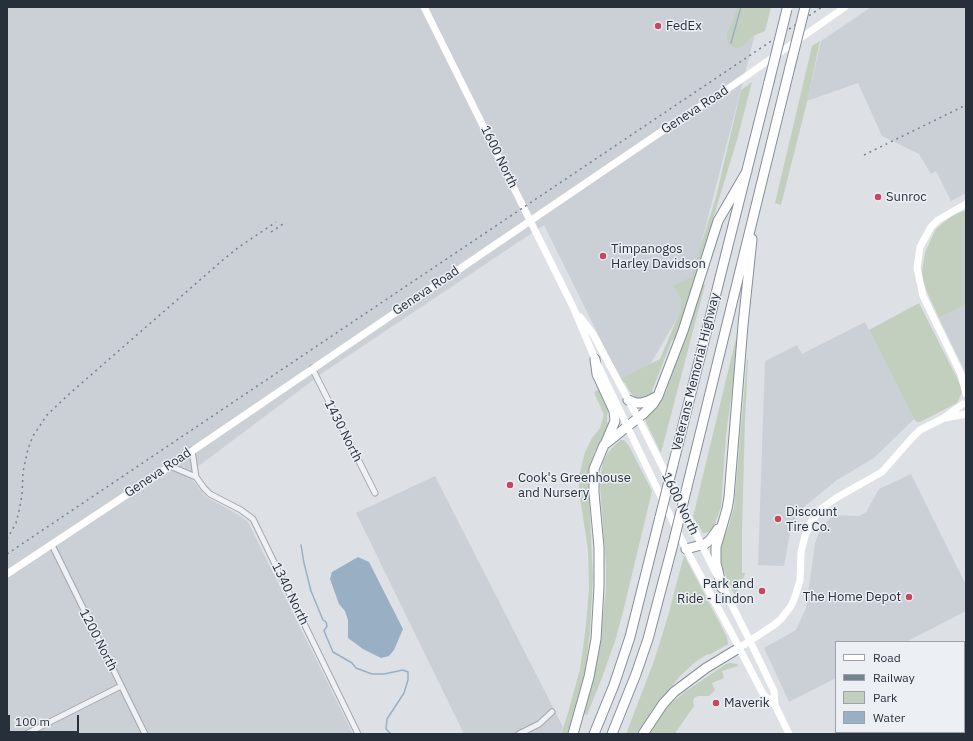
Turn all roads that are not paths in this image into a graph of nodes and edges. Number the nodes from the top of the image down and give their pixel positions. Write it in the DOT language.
graph roads {
  1 [pos="424,7"];
  2 [pos="805,7"];
  3 [pos="845,7"];
  4 [pos="787,8"];
  5 [pos="747,171"];
  6 [pos="756,204"];
  7 [pos="966,204"];
  8 [pos="531,220"];
  9 [pos="573,307"];
  10 [pos="595,359"];
  11 [pos="312,368"];
  12 [pos="964,377"];
  13 [pos="966,394"];
  14 [pos="658,396"];
  15 [pos="628,400"];
  16 [pos="963,404"];
  17 [pos="966,413"];
  18 [pos="638,418"];
  19 [pos="942,419"];
  20 [pos="627,426"];
  21 [pos="604,445"];
  22 [pos="192,450"];
  23 [pos="170,466"];
  24 [pos="196,477"];
  25 [pos="374,493"];
  26 [pos="724,520"];
  27 [pos="52,545"];
  28 [pos="700,545"];
  29 [pos="686,549"];
  30 [pos="7,574"];
  31 [pos="722,588"];
  32 [pos="750,641"];
  33 [pos="739,648"];
  34 [pos="121,686"];
  35 [pos="775,705"];
  36 [pos="552,712"];
  37 [pos="26,734"];
  38 [pos="145,734"];
  39 [pos="358,734"];
  40 [pos="519,734"];
  41 [pos="574,734"];
  42 [pos="594,734"];
  43 [pos="612,734"];
  44 [pos="643,734"];
  45 [pos="789,734"];
  1 -- 8 [label="main road, 1600 North"];
  2 -- 6 [label="highway, Veterans Memorial Highway, bridge"];
  3 -- 8 [label="main road, Geneva Road"];
  4 -- 5 [label="highway, Veterans Memorial Highway, bridge"];
  5 -- 14 [label="highway"];
  5 -- 42 [label="highway, Veterans Memorial Highway, bridge"];
  6 -- 26 [label="highway"];
  6 -- 43 [label="highway, Veterans Memorial Highway, bridge"];
  7 -- 12 [label="main road"];
  8 -- 9 [label="main road, 1600 North"];
  8 -- 11 [label="main road, Geneva Road"];
  9 -- 10 [label="main road, 1600 North"];
  9 -- 15 [label="main road, 1600 North"];
  10 -- 20 [label="main road, 1600 North"];
  10 -- 21 [label="highway"];
  11 -- 22 [label="main road, Geneva Road"];
  11 -- 25 [label="street, 1430 North"];
  12 -- 13 [label="main road"];
  13 -- 16 [label="main road"];
  14 -- 15 [label="highway"];
  14 -- 18 [label="highway"];
  15 -- 18 [label="main road, 1600 North"];
  16 -- 17 [label="main road"];
  16 -- 19 [label="main road"];
  17 -- 19 [label="main road"];
  18 -- 20 [label="highway"];
  18 -- 28 [label="main road, 1600 North"];
  19 -- 32 [label="main road"];
  20 -- 21 [label="highway"];
  20 -- 29 [label="main road, 1600 North"];
  21 -- 41 [label="highway"];
  22 -- 23 [label="main road, Geneva Road"];
  22 -- 24 [label="street"];
  23 -- 24 [label="street"];
  23 -- 27 [label="main road, Geneva Road"];
  24 -- 39 [label="street, 1340 North"];
  26 -- 28 [label="highway"];
  26 -- 31 [label="highway"];
  27 -- 30 [label="main road, Geneva Road"];
  27 -- 34 [label="street, 1200 North"];
  28 -- 29 [label="highway"];
  28 -- 31 [label="main road, 1600 North"];
  29 -- 33 [label="main road, 1600 North"];
  31 -- 32 [label="main road, 1600 North"];
  32 -- 33 [label="main road"];
  32 -- 35 [label="main road, 1600 North"];
  33 -- 35 [label="main road, 1600 North"];
  33 -- 44 [label="highway"];
  34 -- 37 [label="street"];
  34 -- 38 [label="street, 1200 North"];
  35 -- 45 [label="main road, 1600 North"];
  36 -- 40 [label="street"];
}
